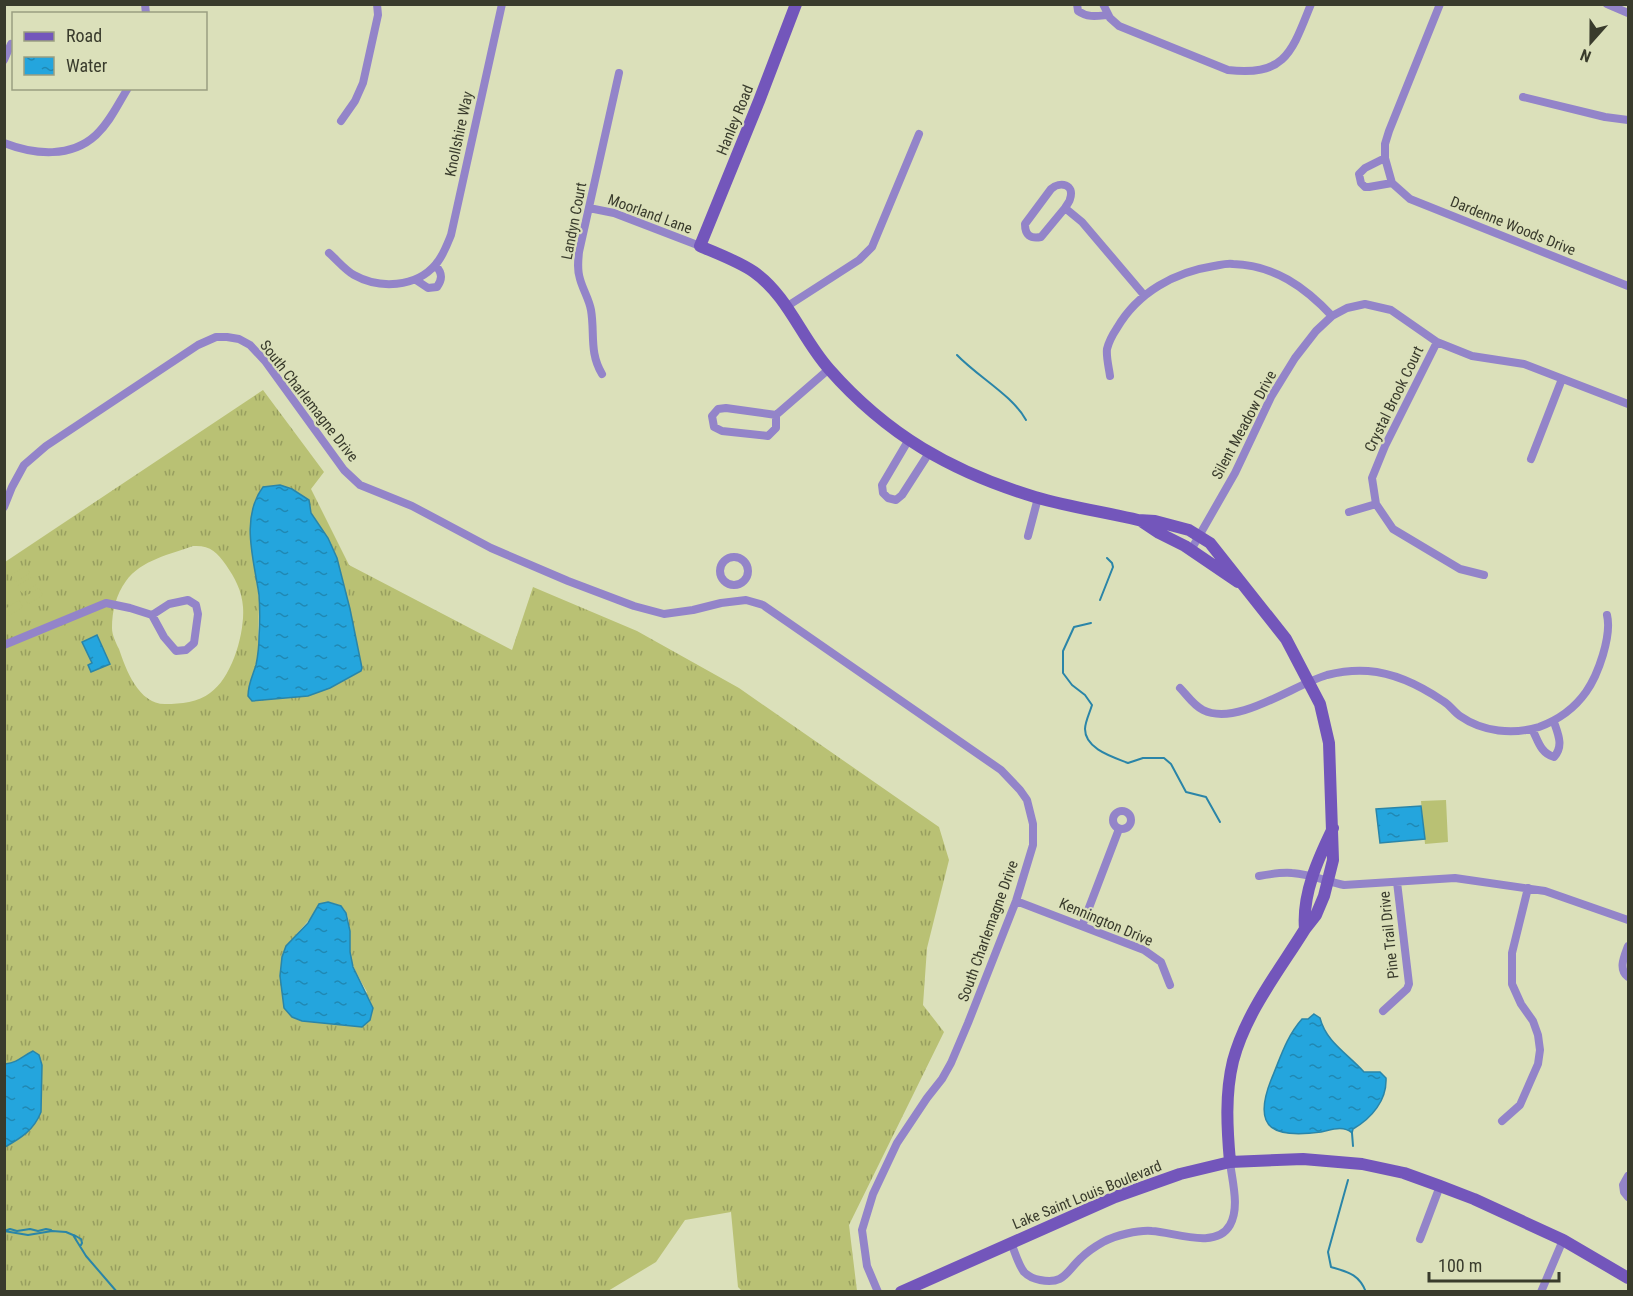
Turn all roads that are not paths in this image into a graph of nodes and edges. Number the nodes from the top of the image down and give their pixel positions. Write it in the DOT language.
graph roads {
  1 [pos="377,4"];
  2 [pos="502,4"];
  3 [pos="796,4"];
  4 [pos="1077,4"];
  5 [pos="1103,4"];
  6 [pos="1311,4"];
  7 [pos="1440,4"];
  8 [pos="1607,4"];
  9 [pos="1629,13"];
  10 [pos="1108,15"];
  11 [pos="11,44"];
  12 [pos="4,60"];
  13 [pos="619,73"];
  14 [pos="127,90"];
  15 [pos="1523,98"];
  16 [pos="340,120"];
  17 [pos="1629,120"];
  18 [pos="919,134"];
  19 [pos="4,143"];
  20 [pos="1385,158"];
  21 [pos="1392,183"];
  22 [pos="589,208"];
  23 [pos="1065,208"];
  24 [pos="700,246"];
  25 [pos="329,253"];
  26 [pos="435,265"];
  27 [pos="416,280"];
  28 [pos="1629,286"];
  29 [pos="1144,295"];
  30 [pos="786,307"];
  31 [pos="1332,316"];
  32 [pos="1437,342"];
  33 [pos="828,369"];
  34 [pos="602,374"];
  35 [pos="1110,376"];
  36 [pos="1562,379"];
  37 [pos="1629,404"];
  38 [pos="776,415"];
  39 [pos="908,441"];
  40 [pos="929,453"];
  41 [pos="1531,459"];
  42 [pos="1038,498"];
  43 [pos="1377,504"];
  44 [pos="4,507"];
  45 [pos="1348,512"];
  46 [pos="1138,520"];
  47 [pos="1028,536"];
  48 [pos="1199,536"];
  49 [pos="1191,550"];
  50 [pos="1484,575"];
  51 [pos="1241,584"];
  52 [pos="735,585"];
  53 [pos="735,601"];
  54 [pos="152,615"];
  55 [pos="1607,615"];
  56 [pos="4,645"];
  57 [pos="1308,683"];
  58 [pos="1180,687"];
  59 [pos="1554,722"];
  60 [pos="1532,729"];
  61 [pos="1333,828"];
  62 [pos="1119,829"];
  63 [pos="1259,876"];
  64 [pos="1313,876"];
  65 [pos="1328,882"];
  66 [pos="1397,882"];
  67 [pos="1528,888"];
  68 [pos="1016,901"];
  69 [pos="1629,920"];
  70 [pos="1082,926"];
  71 [pos="1305,928"];
  72 [pos="1629,946"];
  73 [pos="1629,977"];
  74 [pos="1170,985"];
  75 [pos="1383,1011"];
  76 [pos="1502,1121"];
  77 [pos="1230,1162"];
  78 [pos="1629,1176"];
  79 [pos="1440,1186"];
  80 [pos="1629,1197"];
  81 [pos="1420,1239"];
  82 [pos="1563,1239"];
  83 [pos="1011,1243"];
  84 [pos="1629,1278"];
  85 [pos="1542,1289"];
  86 [pos="878,1292"];
  87 [pos="901,1292"];
  88 [pos="1552,1292"];
  1 -- 16 [label="street"];
  2 -- 26 [label="street, Knollshire Way"];
  3 -- 24 [label="street, Hanley Road"];
  4 -- 10 [label="street"];
  5 -- 10 [label="street"];
  6 -- 10 [label="street"];
  7 -- 20 [label="street"];
  8 -- 9 [label="street"];
  11 -- 12 [label="street"];
  13 -- 22 [label="street, Landyn Court"];
  14 -- 19 [label="street"];
  15 -- 17 [label="street"];
  18 -- 30 [label="street"];
  20 -- 21 [label="street"];
  20 -- 21 [label="street"];
  21 -- 28 [label="street, Dardenne Woods Drive"];
  22 -- 24 [label="street, Moorland Lane"];
  22 -- 34 [label="street, Landyn Court"];
  23 -- 23 [label="street"];
  23 -- 29 [label="street"];
  24 -- 30 [label="street"];
  25 -- 27 [label="street, Knollshire Way"];
  26 -- 27 [label="street, Knollshire Way"];
  26 -- 27 [label="street, Knollshire Way"];
  29 -- 31 [label="street"];
  29 -- 35 [label="street"];
  30 -- 33 [label="street"];
  31 -- 32 [label="street, Silent Meadow Drive"];
  31 -- 48 [label="street, Silent Meadow Drive"];
  32 -- 36 [label="street, Silent Meadow Drive"];
  32 -- 43 [label="street, Crystal Brook Court"];
  33 -- 38 [label="street"];
  33 -- 39 [label="street"];
  36 -- 37 [label="street, Silent Meadow Drive"];
  36 -- 41 [label="street"];
  38 -- 38 [label="street"];
  39 -- 40 [label="street"];
  39 -- 40 [label="street"];
  40 -- 42 [label="street"];
  42 -- 46 [label="street"];
  42 -- 47 [label="street"];
  43 -- 45 [label="street"];
  43 -- 50 [label="street, Crystal Brook Court"];
  44 -- 53 [label="street, South Charlemagne Drive"];
  46 -- 48 [label="street"];
  46 -- 49 [label="street"];
  48 -- 49 [label="street, Silent Meadow Drive"];
  48 -- 51 [label="street"];
  49 -- 51 [label="street"];
  51 -- 57 [label="street"];
  52 -- 53 [label="street"];
  53 -- 68 [label="street, South Charlemagne Drive"];
  54 -- 54 [label="street"];
  54 -- 56 [label="street"];
  55 -- 59 [label="street"];
  57 -- 58 [label="street"];
  57 -- 60 [label="street"];
  57 -- 61 [label="street"];
  59 -- 60 [label="street"];
  59 -- 60 [label="street"];
  61 -- 64 [label="street"];
  61 -- 65 [label="street"];
  62 -- 70 [label="street"];
  63 -- 64 [label="street"];
  64 -- 65 [label="street"];
  64 -- 71 [label="street"];
  65 -- 66 [label="street"];
  65 -- 71 [label="street"];
  66 -- 67 [label="street"];
  66 -- 75 [label="street, Pine Trail Drive"];
  67 -- 69 [label="street"];
  67 -- 76 [label="street"];
  68 -- 70 [label="street, Kennington Drive"];
  68 -- 86 [label="street, South Charlemagne Drive"];
  70 -- 74 [label="street, Kennington Drive"];
  71 -- 77 [label="street"];
  72 -- 73 [label="street"];
  77 -- 79 [label="street, Lake Saint Louis Boulevard"];
  77 -- 83 [label="street, Lake Saint Louis Boulevard"];
  77 -- 83 [label="street"];
  78 -- 80 [label="street"];
  79 -- 81 [label="street"];
  79 -- 82 [label="street, Lake Saint Louis Boulevard"];
  82 -- 84 [label="street, Lake Saint Louis Boulevard"];
  82 -- 85 [label="street"];
  83 -- 87 [label="street, Lake Saint Louis Boulevard"];
  85 -- 88 [label="street"];
}
